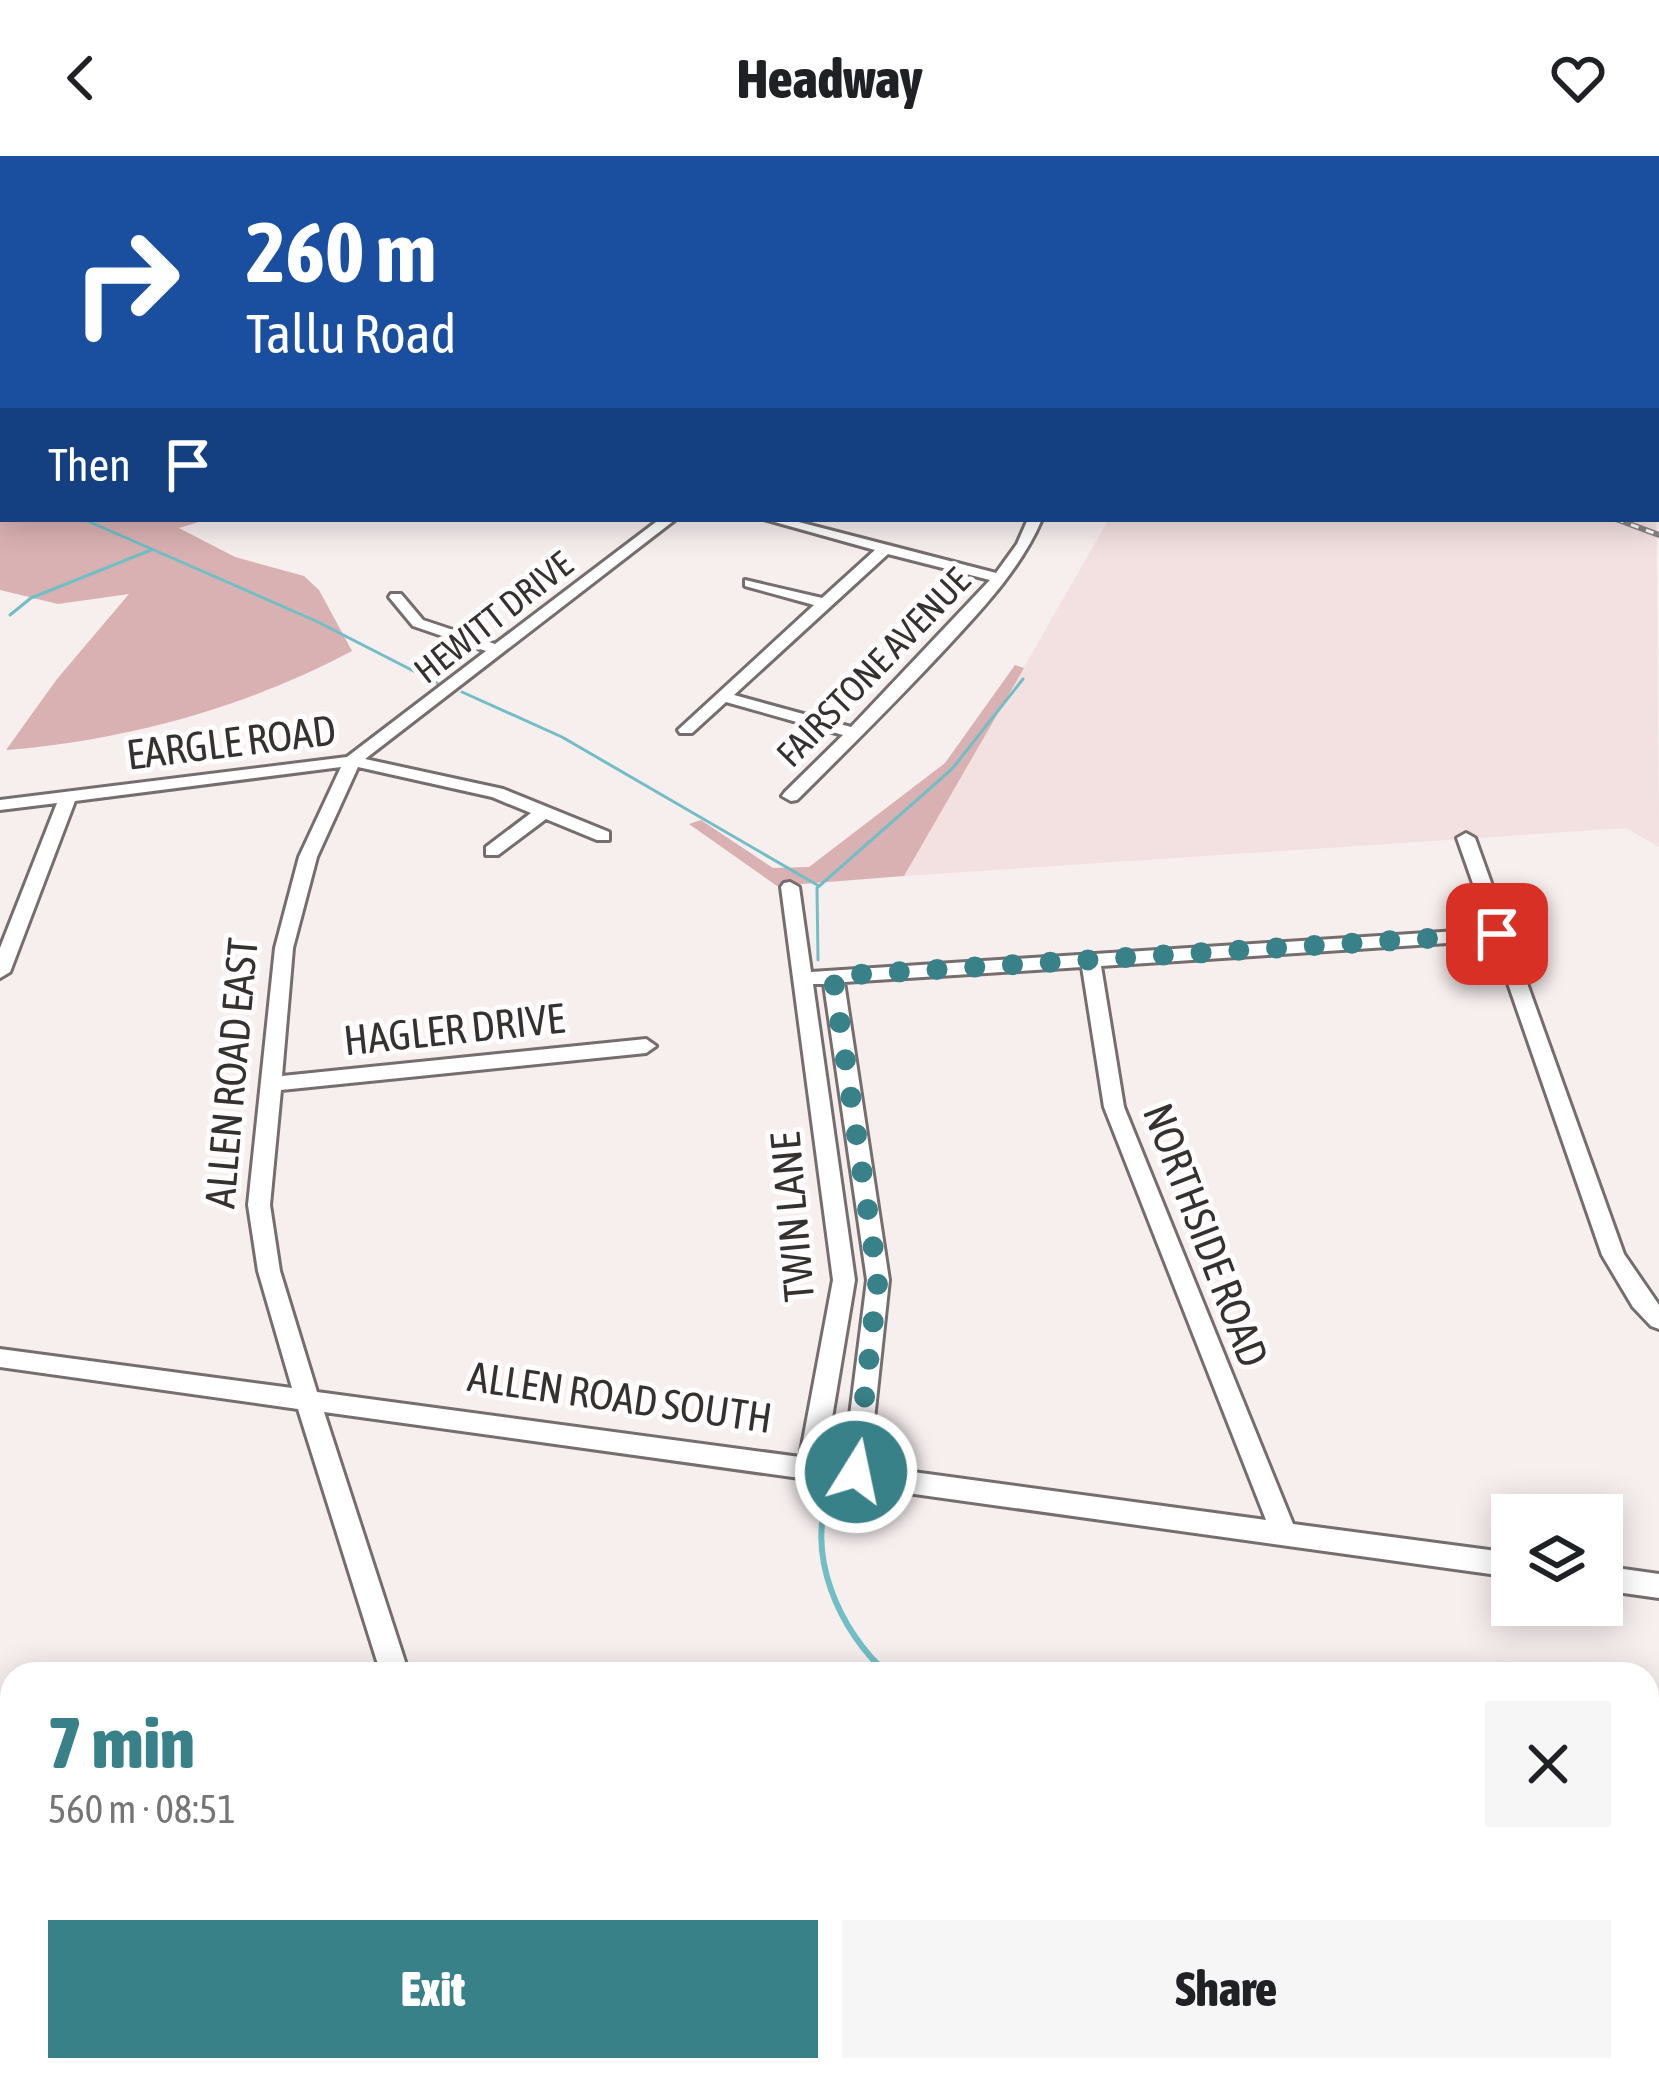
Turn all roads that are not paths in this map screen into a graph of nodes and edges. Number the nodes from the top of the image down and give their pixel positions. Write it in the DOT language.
graph roads {
  1 [pos="665,522"];
  2 [pos="783,522"];
  3 [pos="1034,522"];
  4 [pos="886,548"];
  5 [pos="999,578"];
  6 [pos="751,583"];
  7 [pos="396,597"];
  8 [pos="826,604"];
  9 [pos="498,650"];
  10 [pos="724,697"];
  11 [pos="686,730"];
  12 [pos="853,733"];
  13 [pos="352,761"];
  14 [pos="791,796"];
  15 [pos="68,799"];
  16 [pos="0,805"];
  17 [pos="545,811"];
  18 [pos="603,836"];
  19 [pos="1466,838"];
  20 [pos="492,851"];
  21 [pos="790,887"];
  22 [pos="1497,934"];
  23 [pos="1090,958"];
  24 [pos="0,972"];
  25 [pos="833,976"];
  26 [pos="802,979"];
  27 [pos="646,1046"];
  28 [pos="269,1084"];
  29 [pos="1659,1320"];
  30 [pos="0,1358"];
  31 [pos="308,1397"];
  32 [pos="812,1467"];
  33 [pos="856,1472"];
  34 [pos="1283,1531"];
  35 [pos="1491,1561"];
  36 [pos="1623,1581"];
  37 [pos="1659,1586"];
  38 [pos="391,1662"];
  1 -- 9 [label="street, HEWITT DRIVE"];
  2 -- 4 [label="street"];
  3 -- 5 [label="street, FAIRSTONE AVENUE"];
  4 -- 5 [label="street"];
  4 -- 8 [label="street"];
  5 -- 12 [label="street, FAIRSTONE AVENUE"];
  6 -- 8 [label="street"];
  7 -- 9 [label="street"];
  8 -- 10 [label="street"];
  9 -- 13 [label="street, HEWITT DRIVE"];
  10 -- 11 [label="street"];
  10 -- 12 [label="street"];
  12 -- 14 [label="street, FAIRSTONE AVENUE"];
  13 -- 15 [label="street, EARGLE ROAD"];
  13 -- 17 [label="street, EARGLE ROAD"];
  13 -- 28 [label="street, ALLEN ROAD EAST"];
  15 -- 16 [label="street, EARGLE ROAD"];
  15 -- 24 [label="street"];
  17 -- 18 [label="street, EARGLE ROAD"];
  17 -- 20 [label="street"];
  19 -- 22 [label="street"];
  21 -- 26 [label="street, TWIN LANE"];
  22 -- 23 [label="street"];
  22 -- 29 [label="street"];
  23 -- 25 [label="street"];
  23 -- 34 [label="street, NORTHSIDE ROAD"];
  25 -- 26 [label="street"];
  25 -- 33 [label="street, TWIN LANE"];
  26 -- 32 [label="street, TWIN LANE"];
  27 -- 28 [label="street, HAGLER DRIVE"];
  28 -- 31 [label="street, ALLEN ROAD EAST"];
  30 -- 31 [label="street, ALLEN ROAD SOUTH"];
  31 -- 32 [label="street, ALLEN ROAD SOUTH"];
  31 -- 38 [label="street, ALLEN ROAD EAST"];
  32 -- 33 [label="street, ALLEN ROAD SOUTH"];
  33 -- 34 [label="street, ALLEN ROAD SOUTH"];
  34 -- 35 [label="street, ALLEN ROAD SOUTH"];
  36 -- 37 [label="street"];
}
